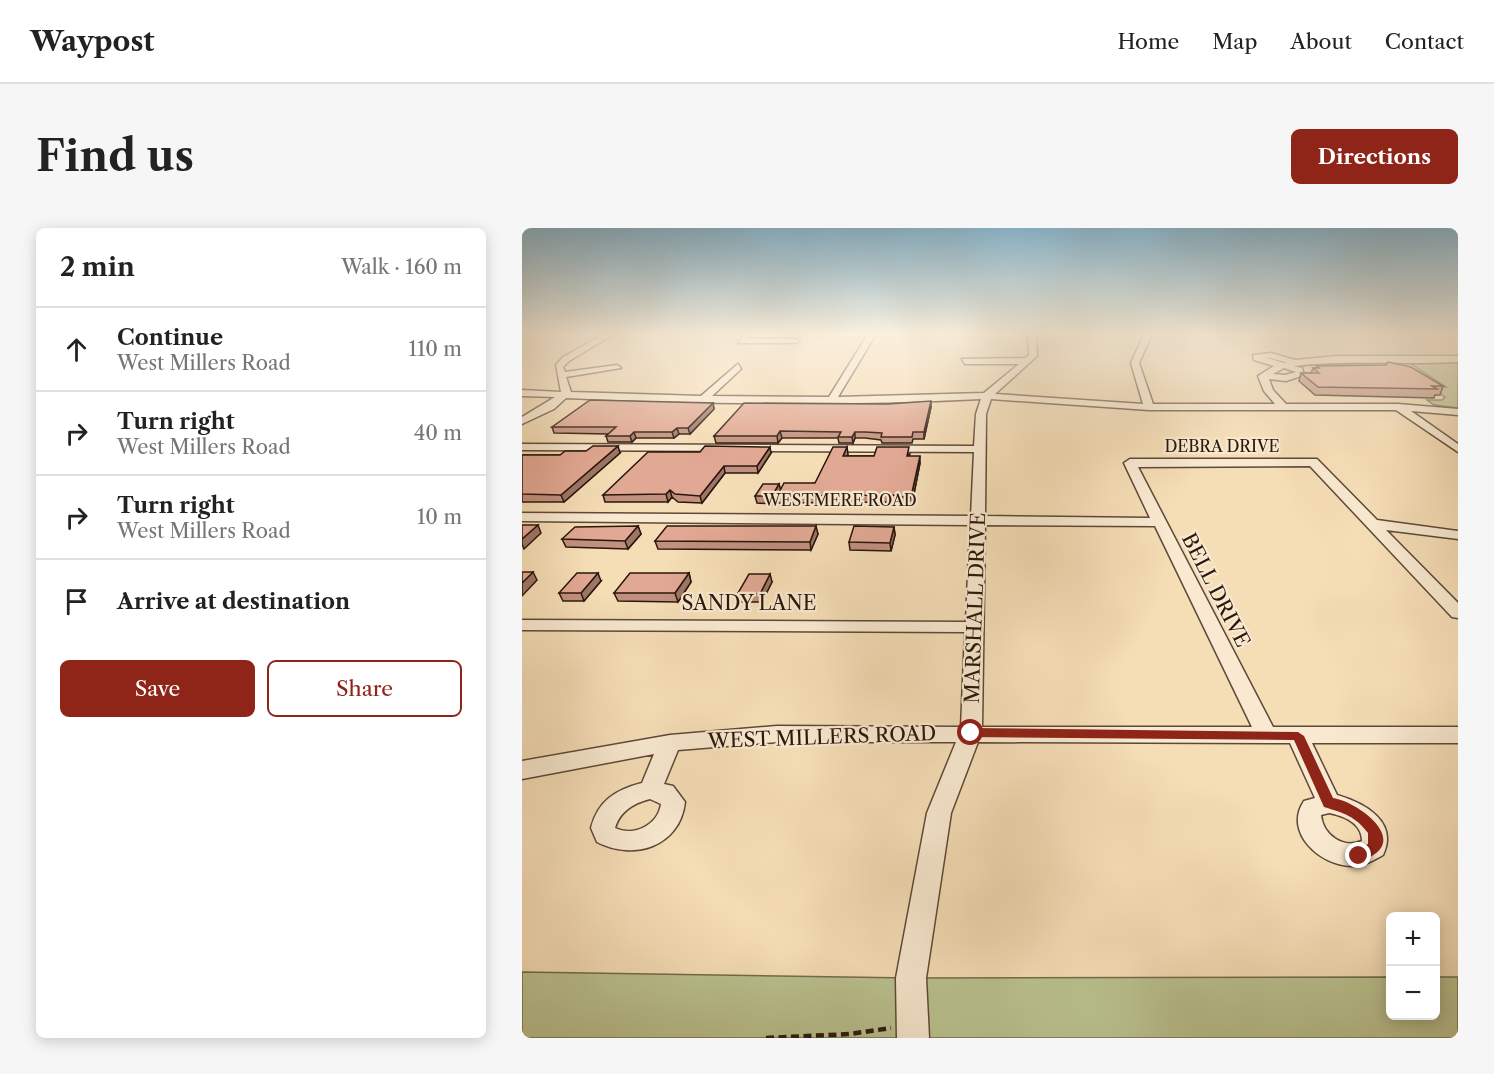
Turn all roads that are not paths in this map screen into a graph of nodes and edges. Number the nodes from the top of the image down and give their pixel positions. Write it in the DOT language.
graph roads {
  1 [pos="561,372"];
  2 [pos="587,372"];
  3 [pos="733,372"];
  4 [pos="849,372"];
  5 [pos="1015,372"];
  6 [pos="1138,372"];
  7 [pos="1270,372"];
  8 [pos="1300,372"];
  9 [pos="562,375"];
  10 [pos="1263,376"];
  11 [pos="522,393"];
  12 [pos="566,393"];
  13 [pos="987,396"];
  14 [pos="704,399"];
  15 [pos="832,399"];
  16 [pos="1149,408"];
  17 [pos="1284,408"];
  18 [pos="1398,408"];
  19 [pos="1458,412"];
  20 [pos="524,419"];
  21 [pos="522,447"];
  22 [pos="980,449"];
  23 [pos="1458,449"];
  24 [pos="1130,463"];
  25 [pos="522,517"];
  26 [pos="978,519"];
  27 [pos="1158,522"];
  28 [pos="1373,524"];
  29 [pos="1458,535"];
  30 [pos="1458,613"];
  31 [pos="522,625"];
  32 [pos="976,627"];
  33 [pos="971,733"];
  34 [pos="1458,735"];
  35 [pos="1267,736"];
  36 [pos="1298,736"];
  37 [pos="670,743"];
  38 [pos="522,770"];
  39 [pos="650,790"];
  40 [pos="1329,803"];
  41 [pos="914,1038"];
  1 -- 9 [label="street"];
  2 -- 9 [label="street"];
  3 -- 14 [label="street"];
  4 -- 15 [label="street"];
  5 -- 13 [label="street"];
  6 -- 16 [label="street"];
  7 -- 10 [label="street"];
  8 -- 10 [label="street"];
  9 -- 12 [label="street"];
  10 -- 17 [label="street"];
  11 -- 12 [label="street"];
  12 -- 14 [label="street"];
  12 -- 20 [label="street"];
  13 -- 15 [label="street"];
  13 -- 16 [label="street"];
  13 -- 22 [label="street, MARSHALL DRIVE"];
  14 -- 15 [label="street"];
  16 -- 17 [label="street"];
  17 -- 18 [label="street"];
  18 -- 19 [label="street"];
  18 -- 23 [label="street"];
  21 -- 22 [label="street"];
  22 -- 26 [label="street, MARSHALL DRIVE"];
  24 -- 27 [label="street, BELL DRIVE"];
  24 -- 28 [label="street, DEBRA DRIVE"];
  25 -- 26 [label="street, WESTMERE ROAD"];
  26 -- 27 [label="street, WESTMERE ROAD"];
  26 -- 32 [label="street, MARSHALL DRIVE"];
  27 -- 35 [label="street, BELL DRIVE"];
  28 -- 29 [label="street"];
  28 -- 30 [label="street"];
  31 -- 32 [label="street, SANDY LANE"];
  32 -- 33 [label="street, MARSHALL DRIVE"];
  33 -- 35 [label="street, WEST MILLERS ROAD"];
  33 -- 37 [label="street, WEST MILLERS ROAD"];
  33 -- 41 [label="street, MARSHALL DRIVE"];
  34 -- 36 [label="street, WEST MILLERS ROAD"];
  35 -- 36 [label="street, WEST MILLERS ROAD"];
  36 -- 40 [label="street"];
  37 -- 38 [label="street, WEST MILLERS ROAD"];
  37 -- 39 [label="street"];
}
